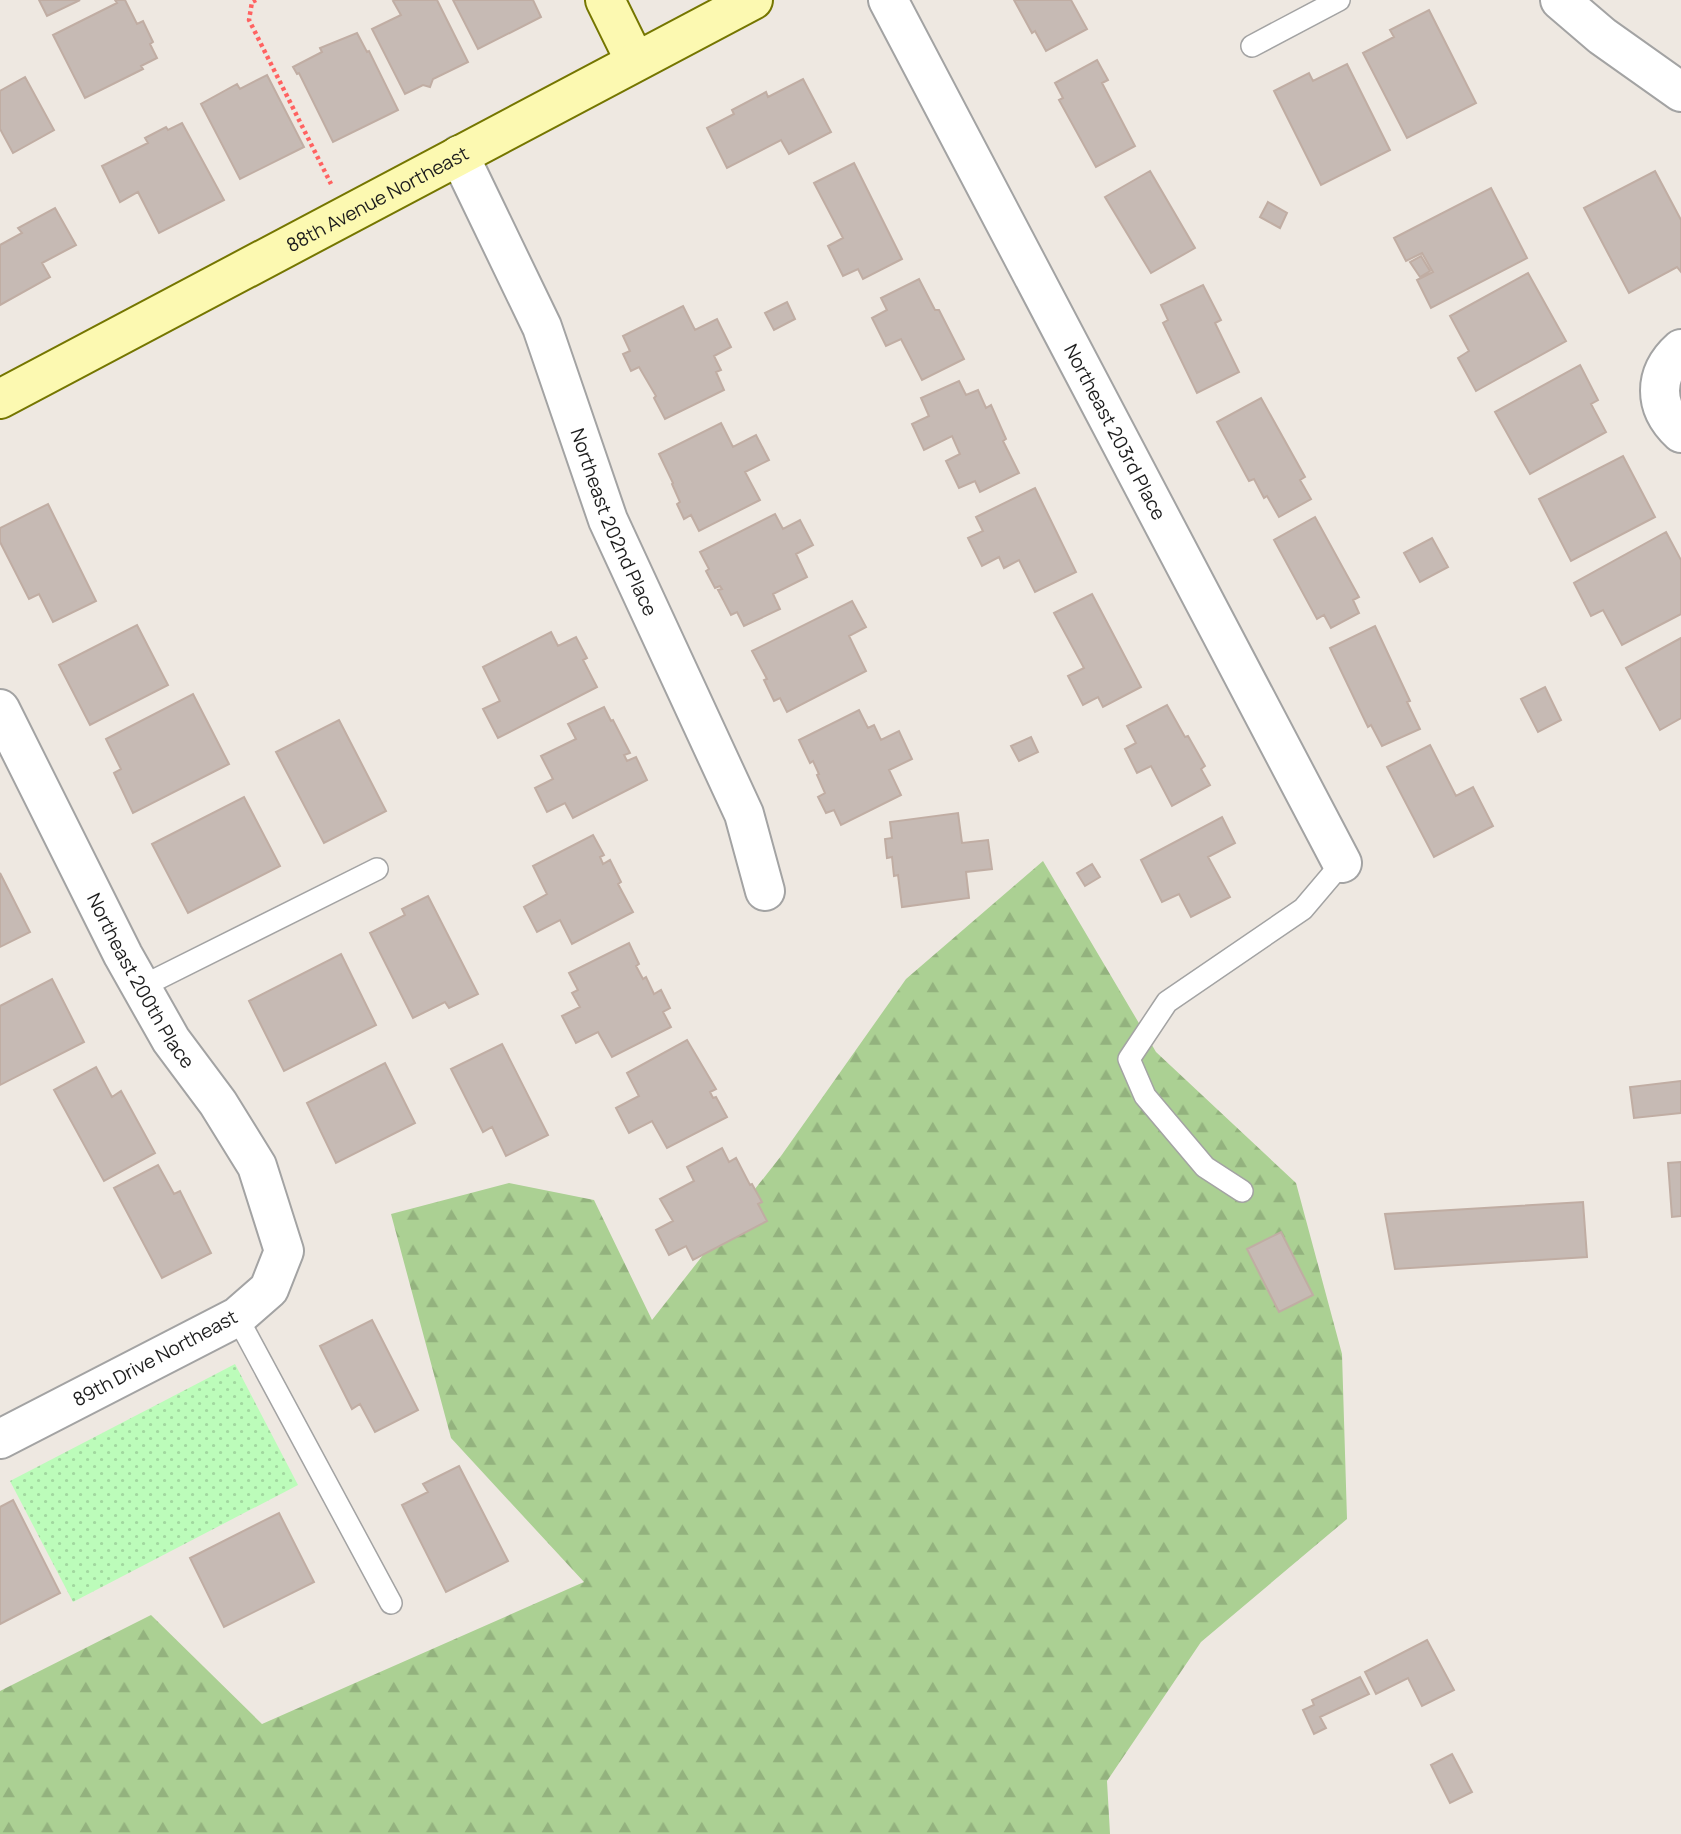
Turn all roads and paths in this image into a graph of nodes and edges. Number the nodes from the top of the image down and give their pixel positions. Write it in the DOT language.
graph roads {
  1 [pos="256,0"];
  2 [pos="605,0"];
  3 [pos="753,0"];
  4 [pos="888,0"];
  5 [pos="1339,0"];
  6 [pos="1560,0"];
  7 [pos="1252,46"];
  8 [pos="635,61"];
  9 [pos="1681,92"];
  10 [pos="458,155"];
  11 [pos="346,214"];
  12 [pos="1681,349"];
  13 [pos="0,398"];
  14 [pos="1681,433"];
  15 [pos="0,709"];
  16 [pos="1342,863"];
  17 [pos="377,869"];
  18 [pos="765,891"];
  19 [pos="141,987"];
  20 [pos="1242,1191"];
  21 [pos="284,1251"];
  22 [pos="237,1317"];
  23 [pos="0,1438"];
  24 [pos="391,1603"];
  1 -- 11 [label="path"];
  2 -- 8 [label="street"];
  3 -- 8 [label="street, 88th Avenue Northeast"];
  4 -- 16 [label="street, Northeast 203rd Place"];
  5 -- 7 [label="lane"];
  6 -- 9 [label="street"];
  8 -- 10 [label="street, 88th Avenue Northeast"];
  10 -- 11 [label="street, 88th Avenue Northeast"];
  10 -- 18 [label="street, Northeast 202nd Place"];
  11 -- 13 [label="street, 88th Avenue Northeast"];
  12 -- 14 [label="street"];
  15 -- 19 [label="street, Northeast 200th Place"];
  16 -- 20 [label="lane"];
  17 -- 19 [label="lane"];
  19 -- 21 [label="street, Northeast 200th Place"];
  21 -- 22 [label="street, 89th Drive Northeast"];
  22 -- 23 [label="street, 89th Drive Northeast"];
  22 -- 24 [label="lane"];
}
